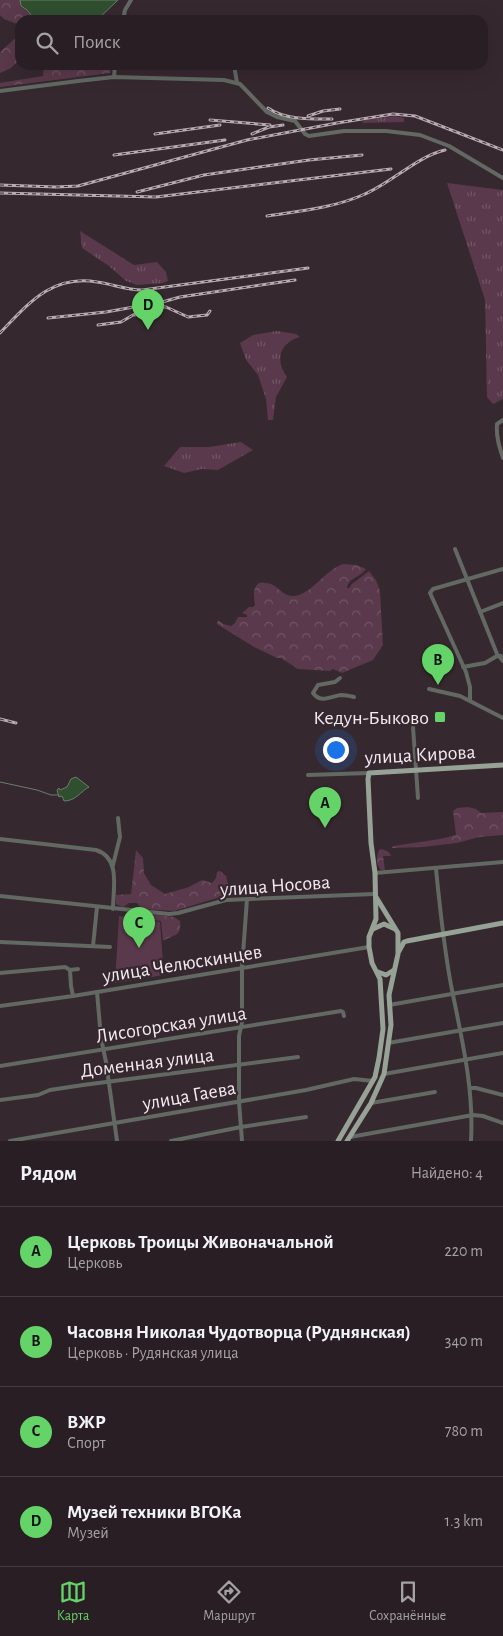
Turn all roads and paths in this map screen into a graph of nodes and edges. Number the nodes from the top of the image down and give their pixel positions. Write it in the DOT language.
graph roads {
  1 [pos="131,0"];
  2 [pos="124,15"];
  3 [pos="115,70"];
  4 [pos="235,70"];
  5 [pos="114,77"];
  6 [pos="237,83"];
  7 [pos="0,91"];
  8 [pos="503,178"];
  9 [pos="503,420"];
  10 [pos="503,458"];
  11 [pos="455,549"];
  12 [pos="503,569"];
  13 [pos="467,579"];
  14 [pos="503,603"];
  15 [pos="480,612"];
  16 [pos="502,656"];
  17 [pos="503,661"];
  18 [pos="463,667"];
  19 [pos="340,678"];
  20 [pos="429,690"];
  21 [pos="354,697"];
  22 [pos="470,700"];
  23 [pos="503,718"];
  24 [pos="413,727"];
  25 [pos="503,765"];
  26 [pos="416,769"];
  27 [pos="369,773"];
  28 [pos="308,775"];
  29 [pos="418,798"];
  30 [pos="118,818"];
  31 [pos="0,839"];
  32 [pos="503,862"];
  33 [pos="113,866"];
  34 [pos="436,869"];
  35 [pos="375,873"];
  36 [pos="375,895"];
  37 [pos="0,896"];
  38 [pos="247,899"];
  39 [pos="97,907"];
  40 [pos="113,909"];
  41 [pos="503,923"];
  42 [pos="373,928"];
  43 [pos="397,931"];
  44 [pos="443,933"];
  45 [pos="422,937"];
  46 [pos="0,942"];
  47 [pos="93,946"];
  48 [pos="110,947"];
  49 [pos="369,947"];
  50 [pos="398,954"];
  51 [pos="242,968"];
  52 [pos="78,969"];
  53 [pos="395,969"];
  54 [pos="70,970"];
  55 [pos="376,970"];
  56 [pos="0,973"];
  57 [pos="503,985"];
  58 [pos="97,992"];
  59 [pos="453,994"];
  60 [pos="73,996"];
  61 [pos="390,1005"];
  62 [pos="0,1006"];
  63 [pos="344,1016"];
  64 [pos="503,1023"];
  65 [pos="241,1028"];
  66 [pos="461,1030"];
  67 [pos="388,1043"];
  68 [pos="103,1050"];
  69 [pos="503,1053"];
  70 [pos="298,1058"];
  71 [pos="466,1060"];
  72 [pos="239,1065"];
  73 [pos="0,1066"];
  74 [pos="384,1074"];
  75 [pos="373,1081"];
  76 [pos="109,1083"];
  77 [pos="470,1088"];
  78 [pos="435,1092"];
  79 [pos="503,1095"];
  80 [pos="0,1100"];
  81 [pos="239,1102"];
  82 [pos="370,1103"];
  83 [pos="473,1115"];
  84 [pos="306,1117"];
  85 [pos="115,1123"];
  86 [pos="503,1123"];
  87 [pos="241,1127"];
  88 [pos="338,1140"];
  89 [pos="348,1140"];
  90 [pos="10,1141"];
  91 [pos="117,1141"];
  92 [pos="172,1141"];
  93 [pos="242,1141"];
  94 [pos="471,1141"];
  1 -- 2 [label="street"];
  3 -- 5 [label="street"];
  4 -- 6 [label="street"];
  5 -- 6 [label="street"];
  5 -- 7 [label="street"];
  6 -- 8 [label="street"];
  9 -- 10 [label="street"];
  11 -- 13 [label="street"];
  12 -- 13 [label="street"];
  13 -- 15 [label="street"];
  13 -- 18 [label="street"];
  14 -- 15 [label="street"];
  15 -- 16 [label="street"];
  16 -- 17 [label="street"];
  16 -- 18 [label="street"];
  18 -- 22 [label="street"];
  19 -- 21 [label="street"];
  20 -- 22 [label="street"];
  22 -- 23 [label="street"];
  24 -- 26 [label="street"];
  25 -- 26 [label="main road, улица Кирова"];
  26 -- 27 [label="main road, улица Кирова"];
  26 -- 29 [label="street"];
  27 -- 28 [label="street, улица Кирова"];
  27 -- 35 [label="main road"];
  30 -- 33 [label="street"];
  31 -- 33 [label="street"];
  32 -- 34 [label="street"];
  33 -- 40 [label="street"];
  34 -- 35 [label="street"];
  34 -- 44 [label="street"];
  35 -- 36 [label="main road"];
  36 -- 38 [label="street, улица Носова"];
  36 -- 42 [label="main road"];
  36 -- 43 [label="main road"];
  37 -- 39 [label="street, улица Носова"];
  38 -- 40 [label="street, улица Носова"];
  38 -- 51 [label="street"];
  39 -- 40 [label="street, улица Носова"];
  39 -- 47 [label="street"];
  41 -- 44 [label="main road"];
  42 -- 43 [label="main road"];
  42 -- 49 [label="main road"];
  43 -- 45 [label="main road"];
  43 -- 50 [label="main road"];
  44 -- 45 [label="main road"];
  44 -- 59 [label="street"];
  45 -- 50 [label="main road"];
  46 -- 47 [label="street"];
  47 -- 48 [label="street"];
  49 -- 51 [label="street, улица Челюскинцев"];
  49 -- 55 [label="main road"];
  50 -- 53 [label="main road"];
  51 -- 58 [label="street, улица Челюскинцев"];
  51 -- 65 [label="street"];
  52 -- 54 [label="street"];
  53 -- 55 [label="main road"];
  53 -- 61 [label="main road"];
  54 -- 56 [label="street"];
  54 -- 60 [label="street"];
  55 -- 75 [label="main road"];
  57 -- 59 [label="street"];
  58 -- 60 [label="street, улица Челюскинцев"];
  58 -- 68 [label="street"];
  59 -- 61 [label="street"];
  59 -- 66 [label="street"];
  60 -- 62 [label="street, улица Челюскинцев"];
  61 -- 67 [label="main road"];
  63 -- 65 [label="street, Лисогорская улица"];
  64 -- 66 [label="street"];
  65 -- 68 [label="street, Лисогорская улица"];
  65 -- 72 [label="street"];
  66 -- 67 [label="street"];
  66 -- 71 [label="street"];
  67 -- 74 [label="main road"];
  68 -- 73 [label="street, Лисогорская улица"];
  68 -- 76 [label="street"];
  69 -- 71 [label="street"];
  70 -- 72 [label="street, Доменная улица"];
  71 -- 74 [label="street"];
  71 -- 77 [label="street"];
  72 -- 76 [label="street, Доменная улица"];
  72 -- 81 [label="street"];
  74 -- 82 [label="main road"];
  75 -- 81 [label="street, улица Гаева"];
  75 -- 88 [label="main road"];
  76 -- 80 [label="street, Доменная улица"];
  76 -- 85 [label="street"];
  77 -- 79 [label="street"];
  77 -- 83 [label="street"];
  78 -- 82 [label="street"];
  81 -- 85 [label="street, улица Гаева"];
  81 -- 87 [label="street"];
  82 -- 89 [label="main road"];
  83 -- 86 [label="street"];
  83 -- 89 [label="street"];
  83 -- 94 [label="street"];
  84 -- 87 [label="street"];
  85 -- 90 [label="street, улица Гаева"];
  85 -- 91 [label="street"];
  87 -- 92 [label="street"];
  87 -- 93 [label="street"];
  88 -- 89 [label="main road"];
}
